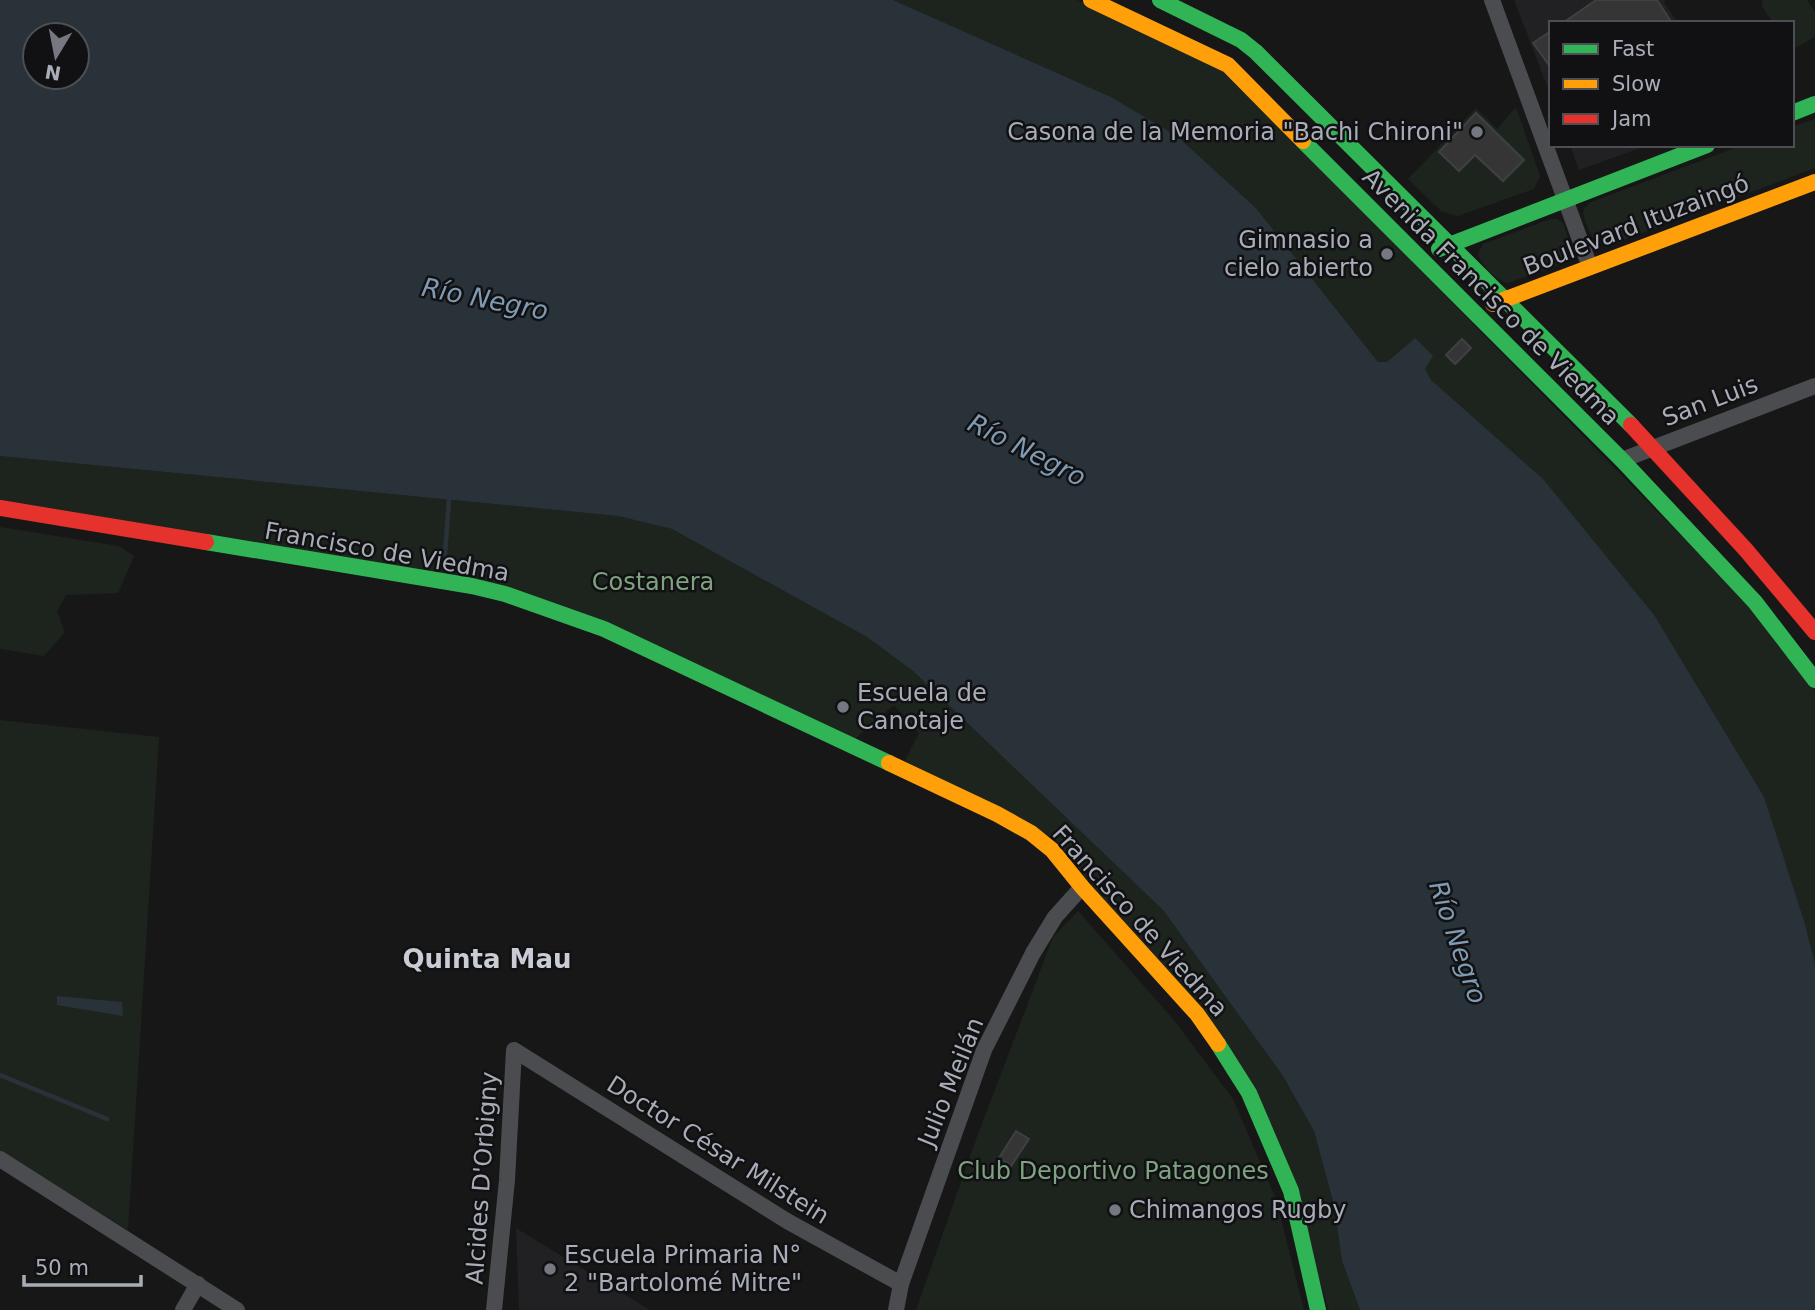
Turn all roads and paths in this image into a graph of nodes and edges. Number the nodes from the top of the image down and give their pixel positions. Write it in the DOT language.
graph roads {
  1 [pos="1160,0"];
  2 [pos="1492,0"];
  3 [pos="1095,1"];
  4 [pos="1241,40"];
  5 [pos="1228,65"];
  6 [pos="1815,104"];
  7 [pos="1794,112"];
  8 [pos="1702,147"];
  9 [pos="1815,182"];
  10 [pos="1565,200"];
  11 [pos="1450,244"];
  12 [pos="1419,256"];
  13 [pos="1590,267"];
  14 [pos="1505,299"];
  15 [pos="1474,312"];
  16 [pos="1815,386"];
  17 [pos="1653,447"];
  18 [pos="1622,460"];
  19 [pos="0,508"];
  20 [pos="1815,632"];
  21 [pos="1815,680"];
  22 [pos="1082,887"];
  23 [pos="514,1050"];
  24 [pos="0,1159"];
  25 [pos="198,1284"];
  26 [pos="901,1284"];
  27 [pos="183,1310"];
  28 [pos="237,1310"];
  29 [pos="494,1310"];
  30 [pos="896,1310"];
  31 [pos="1318,1310"];
  1 -- 4 [label="main road, Avenida Francisco de Viedma"];
  2 -- 10 [label="street"];
  3 -- 5 [label="main road, Avenida Francisco de Viedma"];
  4 -- 5 [label="main road"];
  4 -- 11 [label="main road, Avenida Francisco de Viedma"];
  5 -- 12 [label="main road, Avenida Francisco de Viedma"];
  6 -- 7 [label="main road"];
  8 -- 10 [label="main road, Boulevard Ituzaingó"];
  9 -- 13 [label="main road, Boulevard Ituzaingó"];
  10 -- 11 [label="main road, Boulevard Ituzaingó"];
  10 -- 13 [label="street"];
  11 -- 12 [label="main road, Boulevard Ituzaingó"];
  11 -- 14 [label="main road, Avenida Francisco de Viedma"];
  12 -- 15 [label="main road, Avenida Francisco de Viedma"];
  13 -- 14 [label="main road, Boulevard Ituzaingó"];
  14 -- 15 [label="main road, Boulevard Ituzaingó"];
  14 -- 17 [label="main road, Avenida Francisco de Viedma"];
  15 -- 18 [label="main road, Avenida Francisco de Viedma"];
  16 -- 17 [label="street, San Luis"];
  17 -- 18 [label="street, San Luis"];
  17 -- 20 [label="main road, Avenida Francisco de Viedma"];
  18 -- 21 [label="main road, Avenida Francisco de Viedma"];
  19 -- 22 [label="main road, Francisco de Viedma"];
  22 -- 26 [label="street, Julio Meilán"];
  22 -- 31 [label="main road, Francisco de Viedma"];
  23 -- 26 [label="street, Doctor César Milstein"];
  23 -- 29 [label="street, Alcides D'Orbigny"];
  24 -- 25 [label="street"];
  25 -- 27 [label="street"];
  25 -- 28 [label="street"];
  26 -- 30 [label="street, Julio Meilán"];
}
